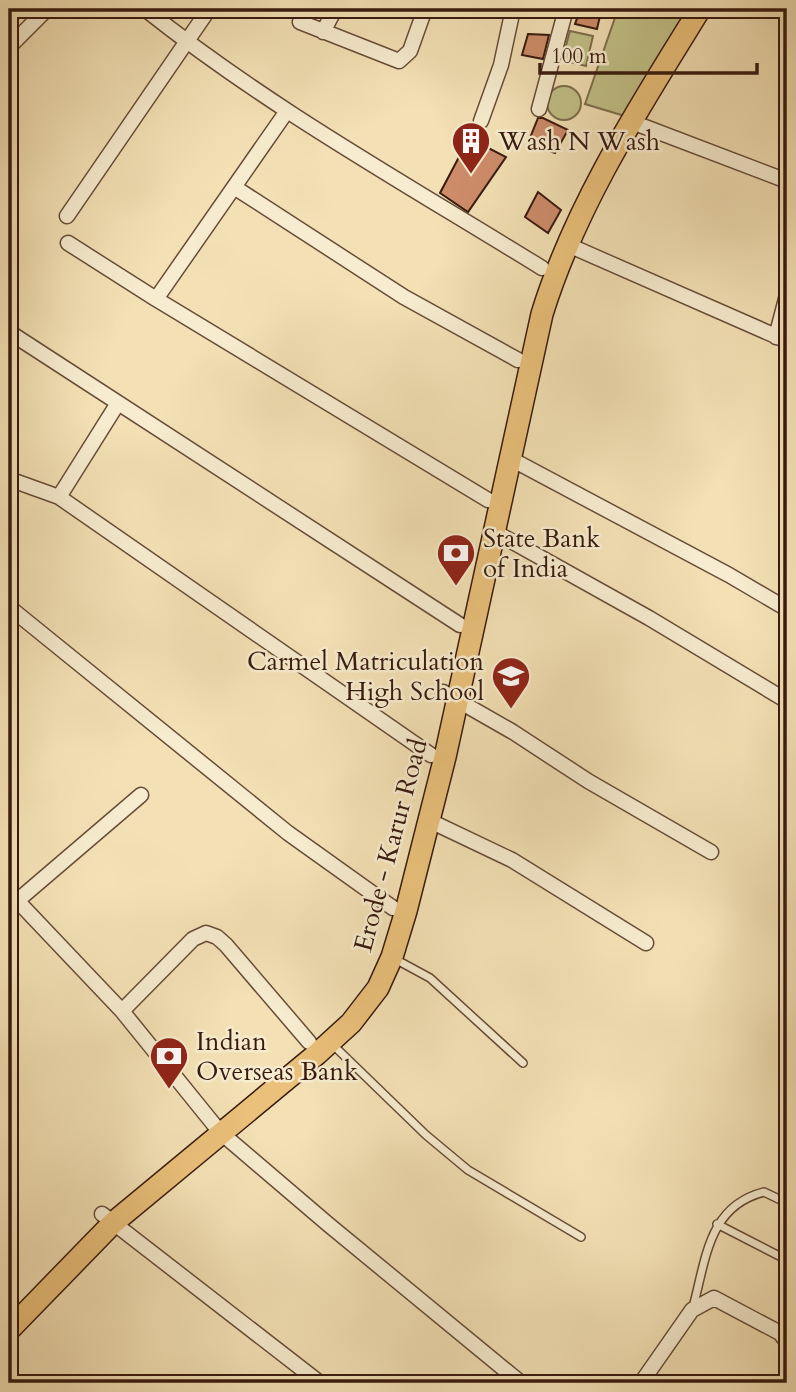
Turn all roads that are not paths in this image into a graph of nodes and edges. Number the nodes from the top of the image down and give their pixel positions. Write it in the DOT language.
graph roads {
  1 [pos="47,9"];
  2 [pos="145,9"];
  3 [pos="209,9"];
  4 [pos="335,9"];
  5 [pos="425,9"];
  6 [pos="513,9"];
  7 [pos="566,9"];
  8 [pos="683,9"];
  9 [pos="700,9"];
  10 [pos="300,22"];
  11 [pos="323,32"];
  12 [pos="186,41"];
  13 [pos="9,47"];
  14 [pos="539,109"];
  15 [pos="287,111"];
  16 [pos="481,121"];
  17 [pos="632,122"];
  18 [pos="787,181"];
  19 [pos="234,187"];
  20 [pos="66,216"];
  21 [pos="68,243"];
  22 [pos="566,244"];
  23 [pos="542,268"];
  24 [pos="787,295"];
  25 [pos="156,299"];
  26 [pos="9,332"];
  27 [pos="781,339"];
  28 [pos="518,360"];
  29 [pos="118,403"];
  30 [pos="511,458"];
  31 [pos="9,479"];
  32 [pos="59,497"];
  33 [pos="488,500"];
  34 [pos="495,532"];
  35 [pos="9,607"];
  36 [pos="787,609"];
  37 [pos="460,625"];
  38 [pos="450,696"];
  39 [pos="787,701"];
  40 [pos="431,755"];
  41 [pos="141,795"];
  42 [pos="428,820"];
  43 [pos="711,852"];
  44 [pos="13,897"];
  45 [pos="393,908"];
  46 [pos="646,943"];
  47 [pos="392,957"];
  48 [pos="121,1012"];
  49 [pos="319,1042"];
  50 [pos="523,1063"];
  51 [pos="216,1127"];
  52 [pos="787,1203"];
  53 [pos="108,1218"];
  54 [pos="718,1224"];
  55 [pos="581,1237"];
  56 [pos="787,1260"];
  57 [pos="9,1309"];
  58 [pos="692,1310"];
  59 [pos="9,1330"];
  60 [pos="787,1342"];
  61 [pos="320,1383"];
  62 [pos="521,1383"];
  63 [pos="641,1383"];
  1 -- 13 [label="street"];
  2 -- 12 [label="street"];
  3 -- 12 [label="street"];
  4 -- 11 [label="street"];
  5 -- 11 [label="street"];
  6 -- 16 [label="street"];
  7 -- 14 [label="street"];
  8 -- 23 [label="main road, Erode - Karur Road"];
  9 -- 17 [label="main road, Erode - Karur Road"];
  10 -- 11 [label="street"];
  12 -- 15 [label="street"];
  12 -- 20 [label="street"];
  15 -- 19 [label="street"];
  15 -- 23 [label="street"];
  17 -- 18 [label="street"];
  17 -- 22 [label="main road, Erode - Karur Road"];
  19 -- 25 [label="street"];
  19 -- 28 [label="street"];
  21 -- 25 [label="street"];
  22 -- 27 [label="street"];
  22 -- 30 [label="main road, Erode - Karur Road"];
  23 -- 28 [label="main road, Erode - Karur Road"];
  24 -- 27 [label="street"];
  25 -- 33 [label="street"];
  26 -- 29 [label="street"];
  28 -- 33 [label="main road, Erode - Karur Road"];
  29 -- 32 [label="street"];
  29 -- 37 [label="street"];
  30 -- 34 [label="main road, Erode - Karur Road"];
  30 -- 36 [label="street"];
  31 -- 32 [label="street"];
  32 -- 40 [label="street"];
  33 -- 37 [label="main road, Erode - Karur Road"];
  34 -- 38 [label="main road, Erode - Karur Road"];
  34 -- 39 [label="street"];
  35 -- 45 [label="street"];
  37 -- 38 [label="main road, Erode - Karur Road"];
  38 -- 40 [label="main road, Erode - Karur Road"];
  38 -- 42 [label="main road, Erode - Karur Road"];
  38 -- 43 [label="street"];
  40 -- 45 [label="main road, Erode - Karur Road"];
  41 -- 44 [label="street"];
  42 -- 46 [label="street"];
  42 -- 47 [label="main road, Erode - Karur Road"];
  44 -- 48 [label="street"];
  45 -- 49 [label="main road, Erode - Karur Road"];
  47 -- 49 [label="main road, Erode - Karur Road"];
  47 -- 50 [label="lane"];
  48 -- 49 [label="street"];
  48 -- 51 [label="street"];
  49 -- 51 [label="main road, Erode - Karur Road"];
  49 -- 55 [label="lane"];
  51 -- 53 [label="main road, Erode - Karur Road"];
  51 -- 62 [label="street"];
  52 -- 54 [label="lane"];
  53 -- 57 [label="main road, Erode - Karur Road"];
  53 -- 59 [label="main road, Erode - Karur Road"];
  53 -- 61 [label="street"];
  54 -- 56 [label="lane"];
  54 -- 58 [label="lane"];
  58 -- 60 [label="street"];
  58 -- 63 [label="street"];
}
